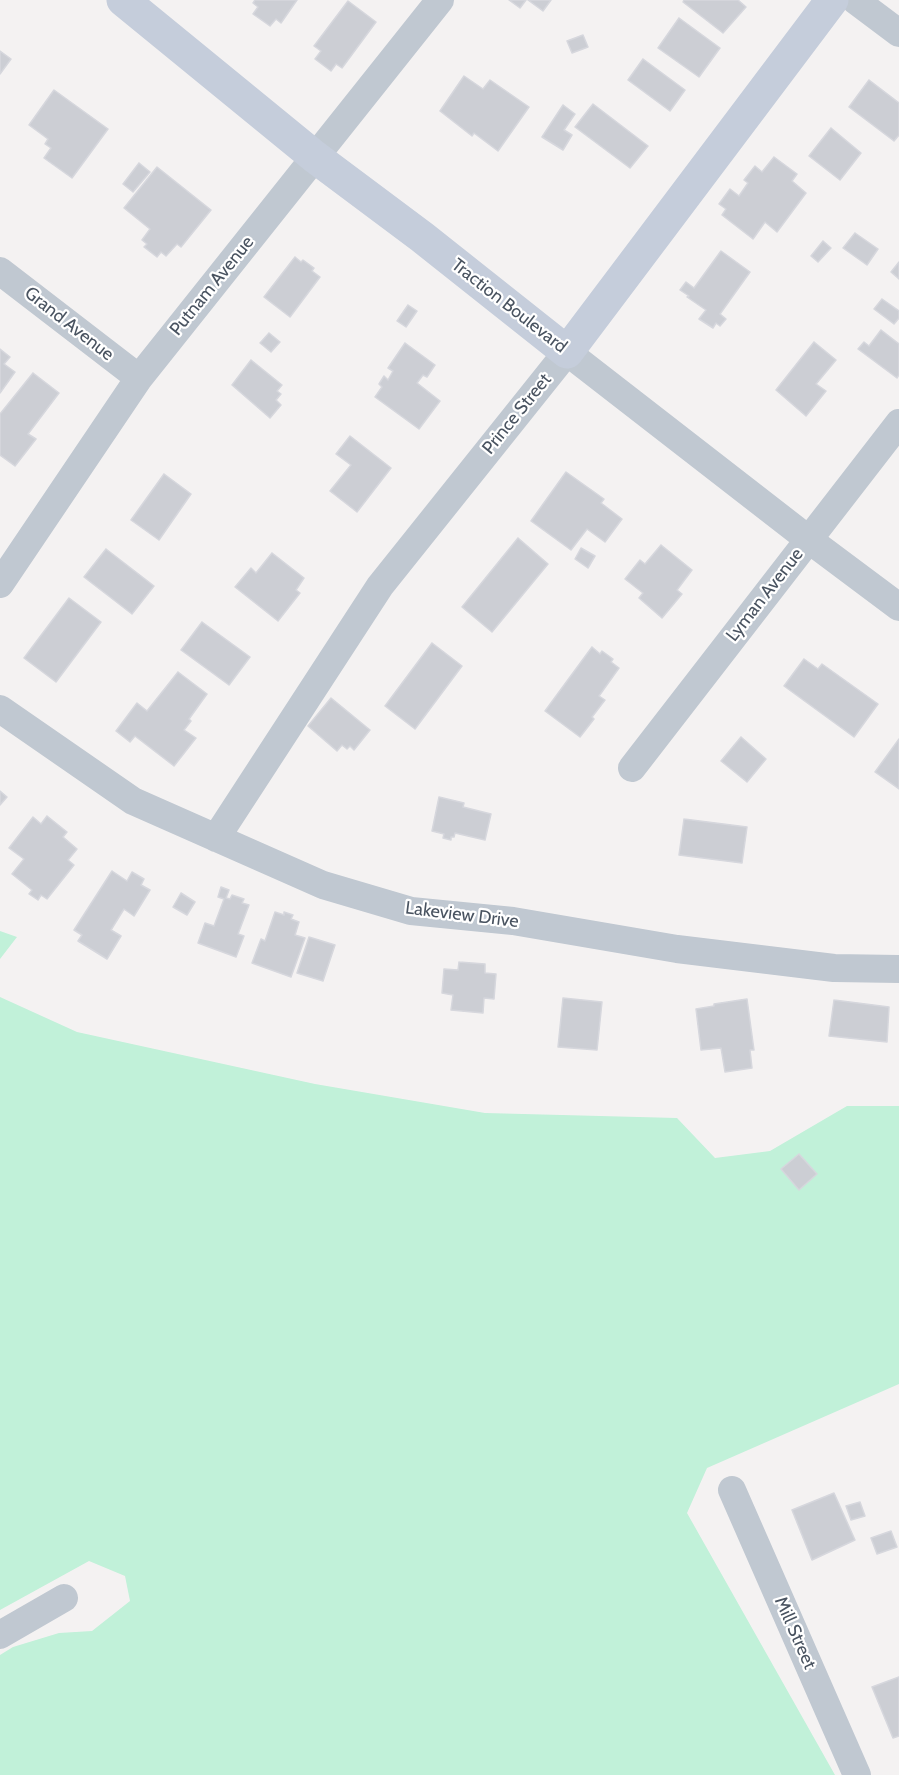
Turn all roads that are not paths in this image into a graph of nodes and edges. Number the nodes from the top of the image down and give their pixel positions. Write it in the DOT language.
graph roads {
  1 [pos="123,0"];
  2 [pos="440,0"];
  3 [pos="832,0"];
  4 [pos="855,0"];
  5 [pos="899,33"];
  6 [pos="315,157"];
  7 [pos="0,271"];
  8 [pos="567,352"];
  9 [pos="139,378"];
  10 [pos="899,423"];
  11 [pos="808,539"];
  12 [pos="0,584"];
  13 [pos="899,607"];
  14 [pos="0,709"];
  15 [pos="632,768"];
  16 [pos="216,838"];
  17 [pos="899,969"];
  18 [pos="732,1490"];
  19 [pos="64,1598"];
  20 [pos="0,1635"];
  21 [pos="857,1775"];
  1 -- 6 [label="street, Traction Boulevard"];
  2 -- 6 [label="street, Putnam Avenue"];
  3 -- 8 [label="street, Prince Street"];
  4 -- 5 [label="street"];
  6 -- 8 [label="street, Traction Boulevard"];
  6 -- 9 [label="street, Putnam Avenue"];
  7 -- 9 [label="street, Grand Avenue"];
  8 -- 11 [label="street, Traction Boulevard"];
  8 -- 16 [label="street, Prince Street"];
  9 -- 12 [label="street, Putnam Avenue"];
  10 -- 11 [label="street, Lyman Avenue"];
  11 -- 13 [label="street, Traction Boulevard"];
  11 -- 15 [label="street, Lyman Avenue"];
  14 -- 16 [label="street, Lakeview Drive"];
  16 -- 17 [label="street, Lakeview Drive"];
  18 -- 21 [label="street, Mill Street"];
  19 -- 20 [label="street"];
}
